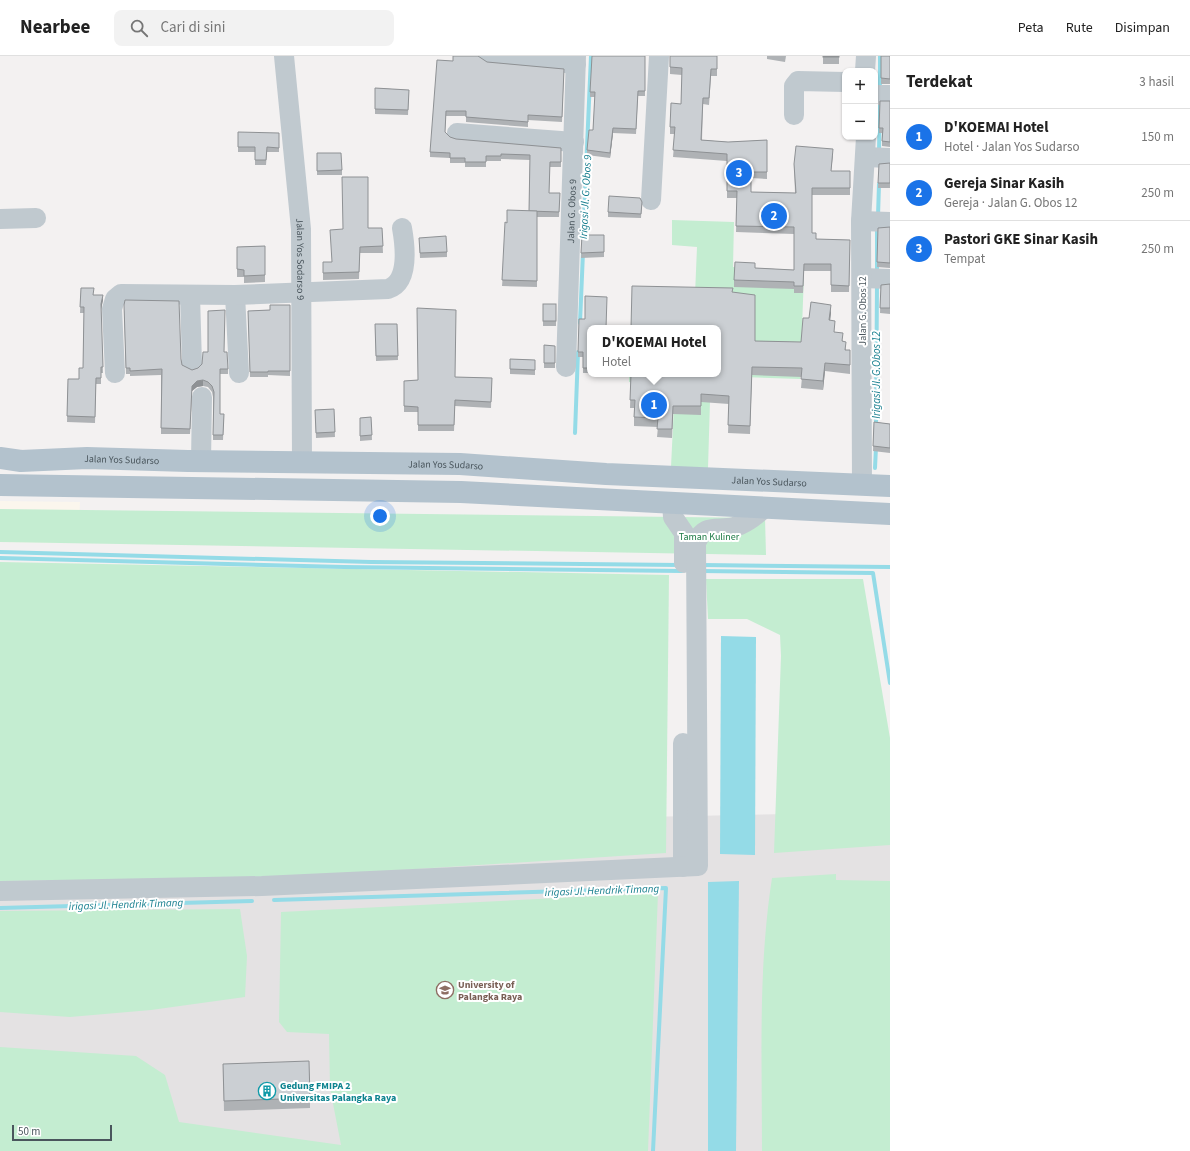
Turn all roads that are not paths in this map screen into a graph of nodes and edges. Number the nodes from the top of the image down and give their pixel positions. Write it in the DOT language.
graph roads {
  1 [pos="284,56"];
  2 [pos="488,56"];
  3 [pos="659,56"];
  4 [pos="866,56"];
  5 [pos="576,60"];
  6 [pos="865,68"];
  7 [pos="842,82"];
  8 [pos="878,94"];
  9 [pos="890,95"];
  10 [pos="794,115"];
  11 [pos="457,133"];
  12 [pos="866,140"];
  13 [pos="574,142"];
  14 [pos="865,157"];
  15 [pos="890,158"];
  16 [pos="651,200"];
  17 [pos="36,218"];
  18 [pos="0,219"];
  19 [pos="861,222"];
  20 [pos="890,222"];
  21 [pos="402,228"];
  22 [pos="863,278"];
  23 [pos="890,280"];
  24 [pos="301,292"];
  25 [pos="190,295"];
  26 [pos="235,295"];
  27 [pos="192,364"];
  28 [pos="566,367"];
  29 [pos="115,373"];
  30 [pos="239,373"];
  31 [pos="202,397"];
  32 [pos="10,459"];
  33 [pos="201,462"];
  34 [pos="302,463"];
  35 [pos="21,484"];
  36 [pos="0,485"];
  37 [pos="862,485"];
  38 [pos="890,486"];
  39 [pos="672,503"];
  40 [pos="766,507"];
  41 [pos="890,514"];
  42 [pos="690,867"];
  43 [pos="0,891"];
  1 -- 24 [label="street, Jalan Yos Sodarso 9"];
  2 -- 5 [label="street"];
  3 -- 16 [label="street"];
  4 -- 6 [label="street"];
  5 -- 13 [label="street, Jalan G. Obos 9"];
  7 -- 10 [label="street"];
  8 -- 9 [label="street"];
  11 -- 13 [label="street"];
  12 -- 14 [label="street, Jalan G. Obos 12"];
  13 -- 28 [label="street, Jalan G. Obos 9"];
  14 -- 15 [label="street"];
  14 -- 19 [label="street, Jalan G. Obos 12"];
  17 -- 18 [label="street"];
  19 -- 20 [label="street"];
  19 -- 22 [label="street, Jalan G. Obos 12"];
  21 -- 24 [label="street"];
  22 -- 23 [label="street"];
  22 -- 37 [label="street, Jalan G. Obos 12"];
  24 -- 26 [label="street"];
  24 -- 34 [label="street, Jalan Yos Sodarso 9"];
  25 -- 26 [label="street"];
  25 -- 27 [label="street"];
  25 -- 29 [label="street"];
  26 -- 30 [label="street"];
  31 -- 33 [label="street"];
  32 -- 33 [label="main road, Jalan Yos Sudarso"];
  32 -- 35 [label="main road"];
  33 -- 34 [label="main road, Jalan Yos Sudarso"];
  34 -- 37 [label="main road, Jalan Yos Sudarso"];
  35 -- 36 [label="main road"];
  35 -- 39 [label="main road"];
  37 -- 38 [label="main road, Jalan Yos Sudarso"];
  39 -- 40 [label="main road"];
  39 -- 42 [label="street"];
  40 -- 41 [label="main road"];
  40 -- 42 [label="street"];
  42 -- 43 [label="street"];
}
